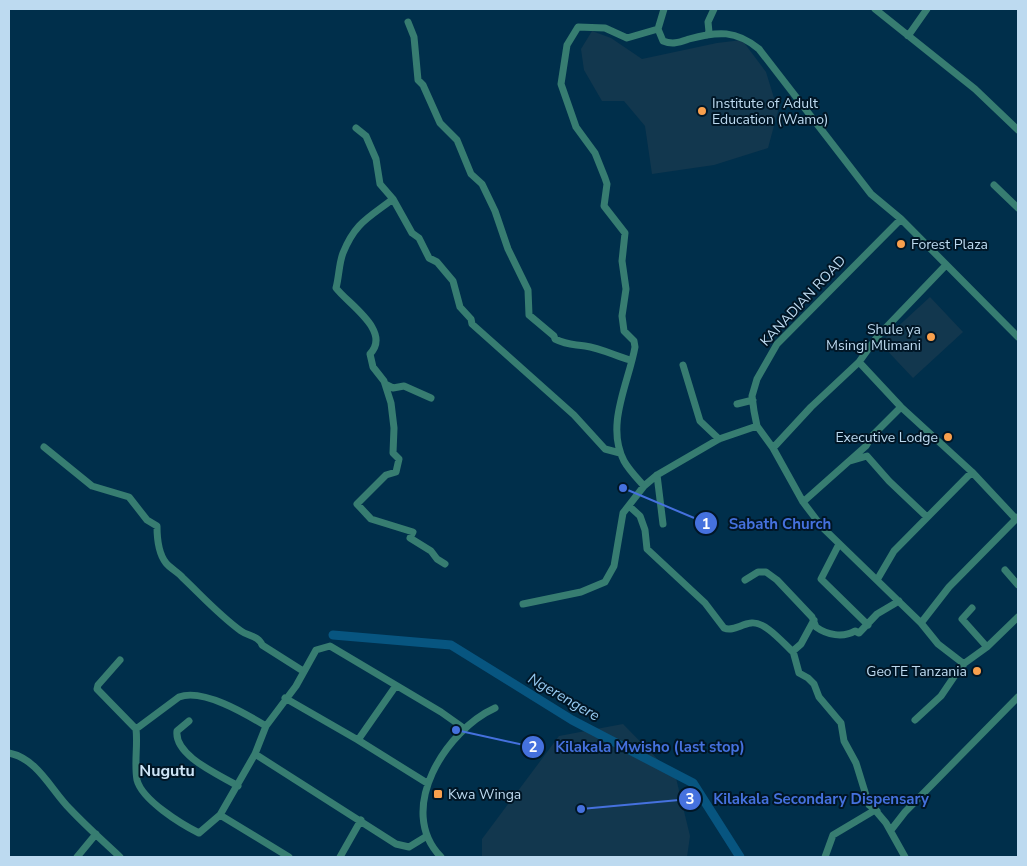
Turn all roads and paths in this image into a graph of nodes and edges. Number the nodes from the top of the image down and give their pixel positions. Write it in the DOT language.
graph roads {
  1 [pos="664,9"];
  2 [pos="714,9"];
  3 [pos="875,9"];
  4 [pos="927,9"];
  5 [pos="408,22"];
  6 [pos="658,29"];
  7 [pos="708,35"];
  8 [pos="908,36"];
  9 [pos="356,128"];
  10 [pos="1018,130"];
  11 [pos="994,185"];
  12 [pos="393,199"];
  13 [pos="1018,208"];
  14 [pos="900,219"];
  15 [pos="946,265"];
  16 [pos="1018,337"];
  17 [pos="630,360"];
  18 [pos="859,362"];
  19 [pos="683,365"];
  20 [pos="385,384"];
  21 [pos="431,398"];
  22 [pos="753,400"];
  23 [pos="737,404"];
  24 [pos="902,407"];
  25 [pos="757,426"];
  26 [pos="719,439"];
  27 [pos="866,446"];
  28 [pos="44,447"];
  29 [pos="773,448"];
  30 [pos="620,453"];
  31 [pos="868,456"];
  32 [pos="847,462"];
  33 [pos="972,472"];
  34 [pos="657,475"];
  35 [pos="644,486"];
  36 [pos="803,502"];
  37 [pos="629,506"];
  38 [pos="928,517"];
  39 [pos="1017,518"];
  40 [pos="664,524"];
  41 [pos="839,544"];
  42 [pos="445,564"];
  43 [pos="1005,570"];
  44 [pos="745,580"];
  45 [pos="876,580"];
  46 [pos="1018,585"];
  47 [pos="899,602"];
  48 [pos="523,604"];
  49 [pos="972,608"];
  50 [pos="1018,617"];
  51 [pos="814,620"];
  52 [pos="921,623"];
  53 [pos="868,625"];
  54 [pos="987,646"];
  55 [pos="793,652"];
  56 [pos="120,660"];
  57 [pos="964,664"];
  58 [pos="303,671"];
  59 [pos="395,686"];
  60 [pos="1018,697"];
  61 [pos="285,698"];
  62 [pos="495,708"];
  63 [pos="915,720"];
  64 [pos="189,721"];
  65 [pos="266,726"];
  66 [pos="136,729"];
  67 [pos="465,729"];
  68 [pos="358,740"];
  69 [pos="9,753"];
  70 [pos="255,754"];
  71 [pos="427,783"];
  72 [pos="238,786"];
  73 [pos="876,811"];
  74 [pos="220,815"];
  75 [pos="361,820"];
  76 [pos="891,830"];
  77 [pos="96,834"];
  78 [pos="427,836"];
  79 [pos="77,857"];
  80 [pos="120,857"];
  81 [pos="289,857"];
  82 [pos="340,857"];
  83 [pos="441,857"];
  84 [pos="825,857"];
  85 [pos="905,857"];
  1 -- 6 [label="street"];
  2 -- 7 [label="street"];
  3 -- 8 [label="street"];
  4 -- 8 [label="street"];
  5 -- 17 [label="street"];
  6 -- 7 [label="street"];
  6 -- 17 [label="street"];
  7 -- 14 [label="street"];
  8 -- 10 [label="street"];
  9 -- 12 [label="street"];
  11 -- 13 [label="street"];
  12 -- 20 [label="street"];
  12 -- 30 [label="street"];
  14 -- 15 [label="street"];
  14 -- 22 [label="street, KANADIAN ROAD"];
  15 -- 16 [label="street"];
  15 -- 18 [label="street"];
  17 -- 30 [label="street"];
  18 -- 24 [label="street"];
  18 -- 29 [label="street"];
  19 -- 26 [label="street"];
  20 -- 21 [label="street"];
  20 -- 42 [label="street"];
  22 -- 23 [label="street"];
  22 -- 25 [label="street, KANADIAN ROAD"];
  24 -- 27 [label="street"];
  24 -- 33 [label="street"];
  25 -- 26 [label="street"];
  25 -- 29 [label="street, KANADIAN ROAD"];
  26 -- 34 [label="street"];
  27 -- 31 [label="street"];
  27 -- 32 [label="street"];
  28 -- 58 [label="street"];
  29 -- 36 [label="street, KANADIAN ROAD"];
  30 -- 35 [label="street"];
  31 -- 32 [label="street"];
  31 -- 38 [label="street"];
  32 -- 36 [label="street"];
  33 -- 38 [label="street"];
  33 -- 39 [label="street"];
  34 -- 35 [label="street"];
  34 -- 40 [label="street"];
  35 -- 37 [label="street"];
  36 -- 41 [label="street, KANADIAN ROAD"];
  37 -- 48 [label="street"];
  37 -- 55 [label="street"];
  38 -- 45 [label="street"];
  39 -- 52 [label="street"];
  41 -- 45 [label="street, KANADIAN ROAD"];
  41 -- 53 [label="street"];
  43 -- 46 [label="street"];
  44 -- 51 [label="street"];
  45 -- 47 [label="street, KANADIAN ROAD"];
  47 -- 52 [label="street, KANADIAN ROAD"];
  47 -- 53 [label="street"];
  49 -- 54 [label="street"];
  50 -- 54 [label="street"];
  51 -- 53 [label="street"];
  51 -- 55 [label="street"];
  52 -- 57 [label="street, KANADIAN ROAD"];
  54 -- 57 [label="street"];
  55 -- 73 [label="street"];
  56 -- 66 [label="street"];
  57 -- 63 [label="street"];
  58 -- 59 [label="street"];
  58 -- 61 [label="street"];
  59 -- 67 [label="street"];
  59 -- 68 [label="street"];
  60 -- 76 [label="street"];
  61 -- 65 [label="street"];
  61 -- 68 [label="street"];
  62 -- 67 [label="street"];
  64 -- 72 [label="street"];
  65 -- 66 [label="street"];
  65 -- 70 [label="street"];
  66 -- 74 [label="street"];
  67 -- 71 [label="street"];
  68 -- 71 [label="street"];
  69 -- 77 [label="street"];
  70 -- 72 [label="street"];
  70 -- 75 [label="street"];
  71 -- 78 [label="street"];
  72 -- 74 [label="street"];
  73 -- 76 [label="street"];
  73 -- 84 [label="street"];
  74 -- 81 [label="street"];
  75 -- 78 [label="street"];
  75 -- 82 [label="street"];
  76 -- 85 [label="street"];
  77 -- 79 [label="street"];
  77 -- 80 [label="street"];
  78 -- 83 [label="street"];
}
